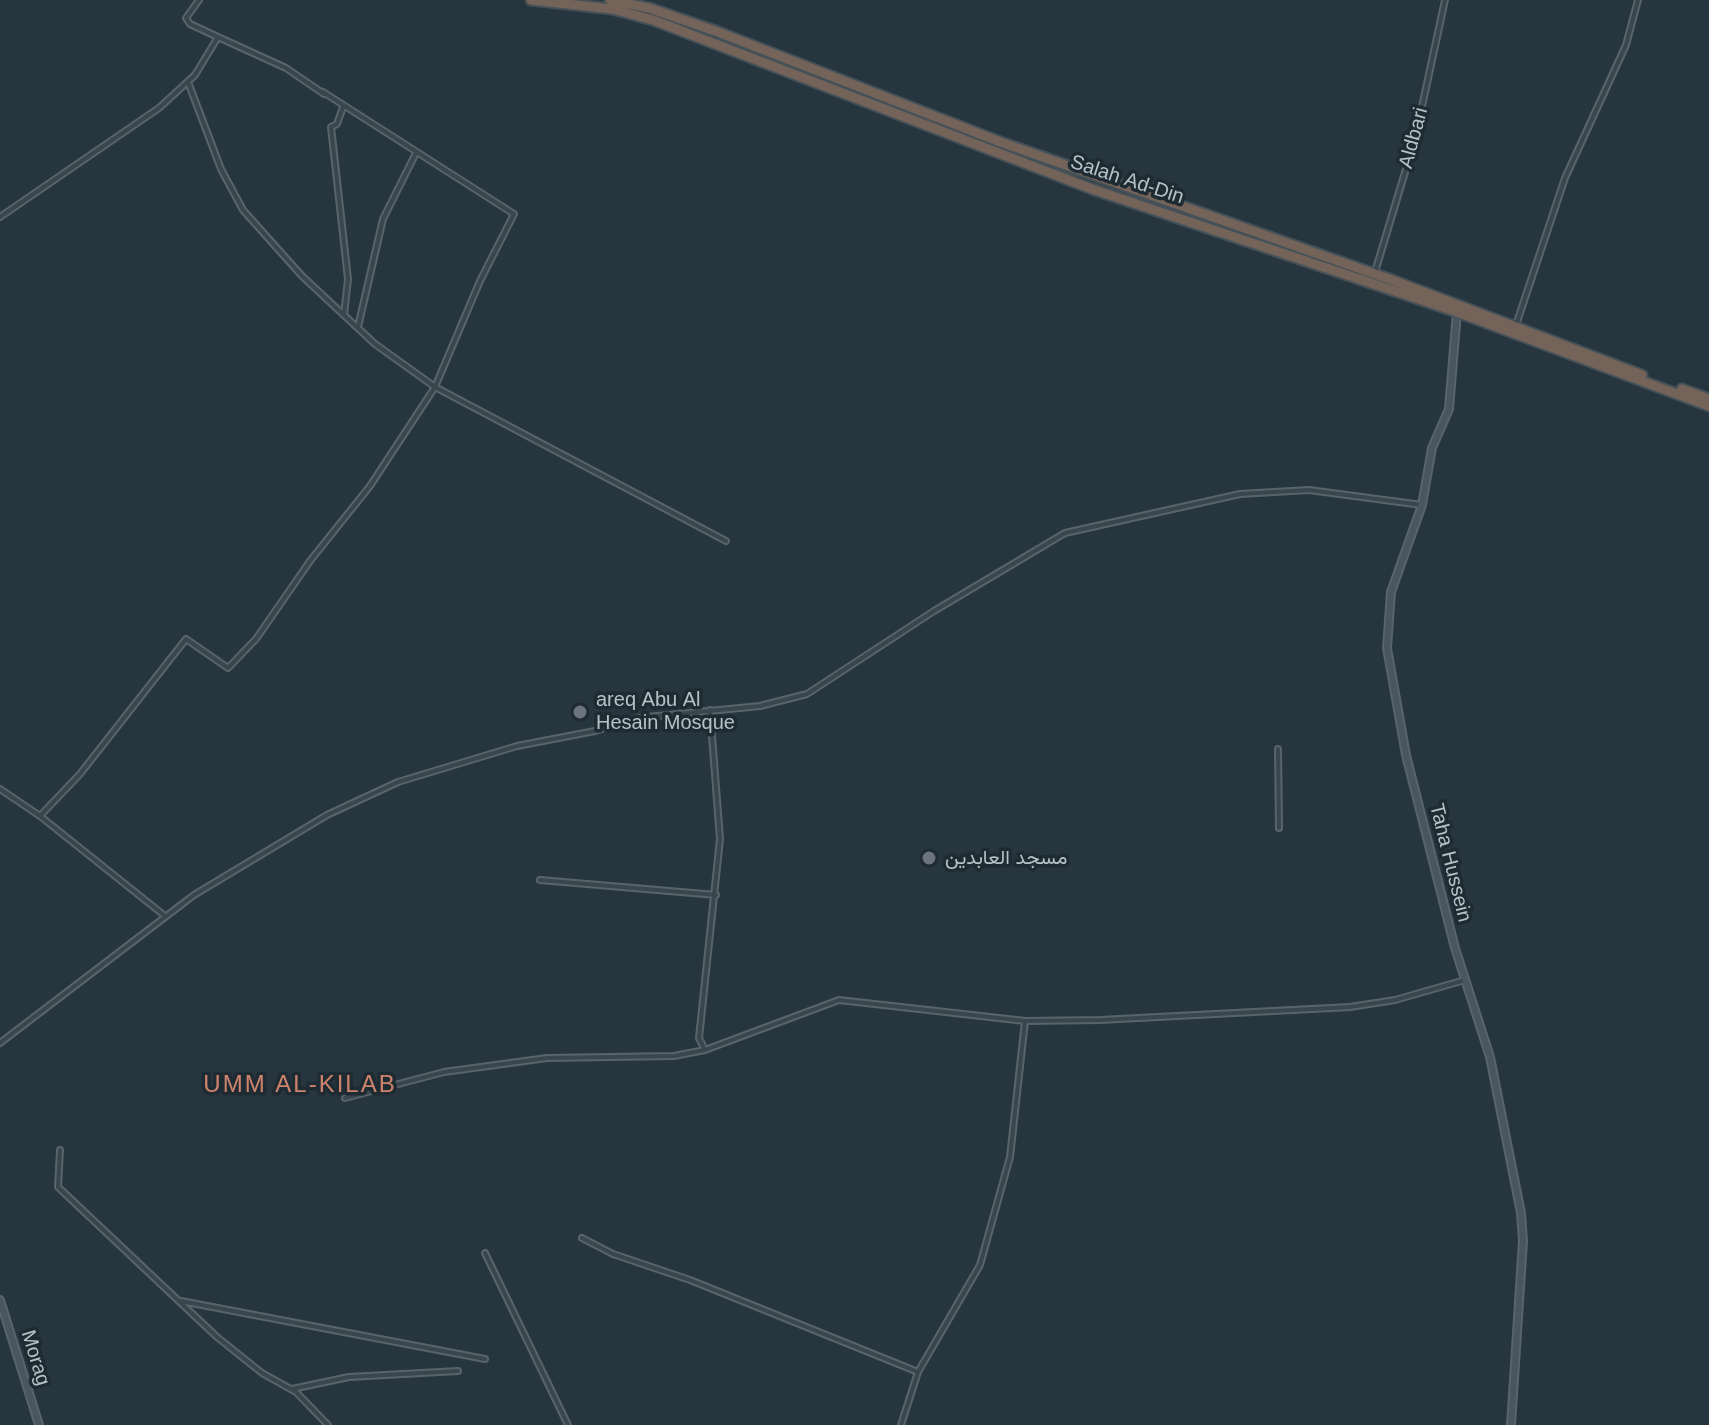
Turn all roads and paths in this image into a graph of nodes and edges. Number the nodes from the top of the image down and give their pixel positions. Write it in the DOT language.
graph roads {
  1 [pos="199,0"];
  2 [pos="531,0"];
  3 [pos="610,0"];
  4 [pos="1445,0"];
  5 [pos="1638,0"];
  6 [pos="218,37"];
  7 [pos="188,82"];
  8 [pos="343,107"];
  9 [pos="416,153"];
  10 [pos="0,217"];
  11 [pos="1258,238"];
  12 [pos="1374,274"];
  13 [pos="1457,312"];
  14 [pos="344,316"];
  15 [pos="358,327"];
  16 [pos="1515,327"];
  17 [pos="1592,359"];
  18 [pos="435,387"];
  19 [pos="1709,399"];
  20 [pos="1709,406"];
  21 [pos="1422,505"];
  22 [pos="726,541"];
  23 [pos="710,710"];
  24 [pos="1278,749"];
  25 [pos="0,789"];
  26 [pos="40,816"];
  27 [pos="1279,828"];
  28 [pos="540,880"];
  29 [pos="716,895"];
  30 [pos="165,916"];
  31 [pos="1465,980"];
  32 [pos="1025,1021"];
  33 [pos="0,1043"];
  34 [pos="705,1050"];
  35 [pos="345,1098"];
  36 [pos="60,1150"];
  37 [pos="582,1238"];
  38 [pos="485,1253"];
  39 [pos="0,1300"];
  40 [pos="181,1301"];
  41 [pos="485,1359"];
  42 [pos="458,1371"];
  43 [pos="918,1372"];
  44 [pos="292,1389"];
  45 [pos="39,1425"];
  46 [pos="328,1425"];
  47 [pos="568,1425"];
  48 [pos="901,1425"];
  49 [pos="1511,1425"];
  1 -- 6 [label="street"];
  2 -- 11 [label="highway, Salah Ad-Din"];
  3 -- 11 [label="highway, Salah Ad-Din"];
  4 -- 12 [label="street, Aldbari"];
  5 -- 16 [label="street"];
  6 -- 7 [label="street"];
  6 -- 8 [label="street"];
  7 -- 10 [label="street"];
  7 -- 14 [label="street"];
  8 -- 9 [label="street"];
  8 -- 14 [label="street"];
  9 -- 15 [label="street"];
  9 -- 18 [label="street"];
  11 -- 12 [label="highway, Salah Ad-Din"];
  11 -- 13 [label="highway, Salah Ad-Din"];
  12 -- 16 [label="highway, Salah Ad-Din"];
  13 -- 17 [label="highway, Salah Ad-Din"];
  13 -- 21 [label="street, Taha Hussein"];
  14 -- 15 [label="street"];
  15 -- 18 [label="street"];
  16 -- 17 [label="highway, Salah Ad-Din"];
  17 -- 19 [label="highway, Salah Ad-Din"];
  17 -- 20 [label="highway, Salah Ad-Din"];
  18 -- 22 [label="street"];
  18 -- 26 [label="street"];
  21 -- 23 [label="street"];
  21 -- 31 [label="street, Taha Hussein"];
  23 -- 29 [label="street"];
  23 -- 30 [label="street"];
  24 -- 27 [label="street"];
  25 -- 26 [label="street"];
  26 -- 30 [label="street"];
  28 -- 29 [label="street"];
  29 -- 34 [label="street"];
  30 -- 33 [label="street"];
  31 -- 32 [label="street"];
  31 -- 49 [label="street, Taha Hussein"];
  32 -- 34 [label="street"];
  32 -- 43 [label="street"];
  34 -- 35 [label="street"];
  36 -- 40 [label="street"];
  37 -- 43 [label="street"];
  38 -- 47 [label="street"];
  39 -- 45 [label="street, Morag"];
  40 -- 41 [label="street"];
  40 -- 44 [label="street"];
  42 -- 44 [label="street"];
  43 -- 48 [label="street"];
  44 -- 46 [label="street"];
}
